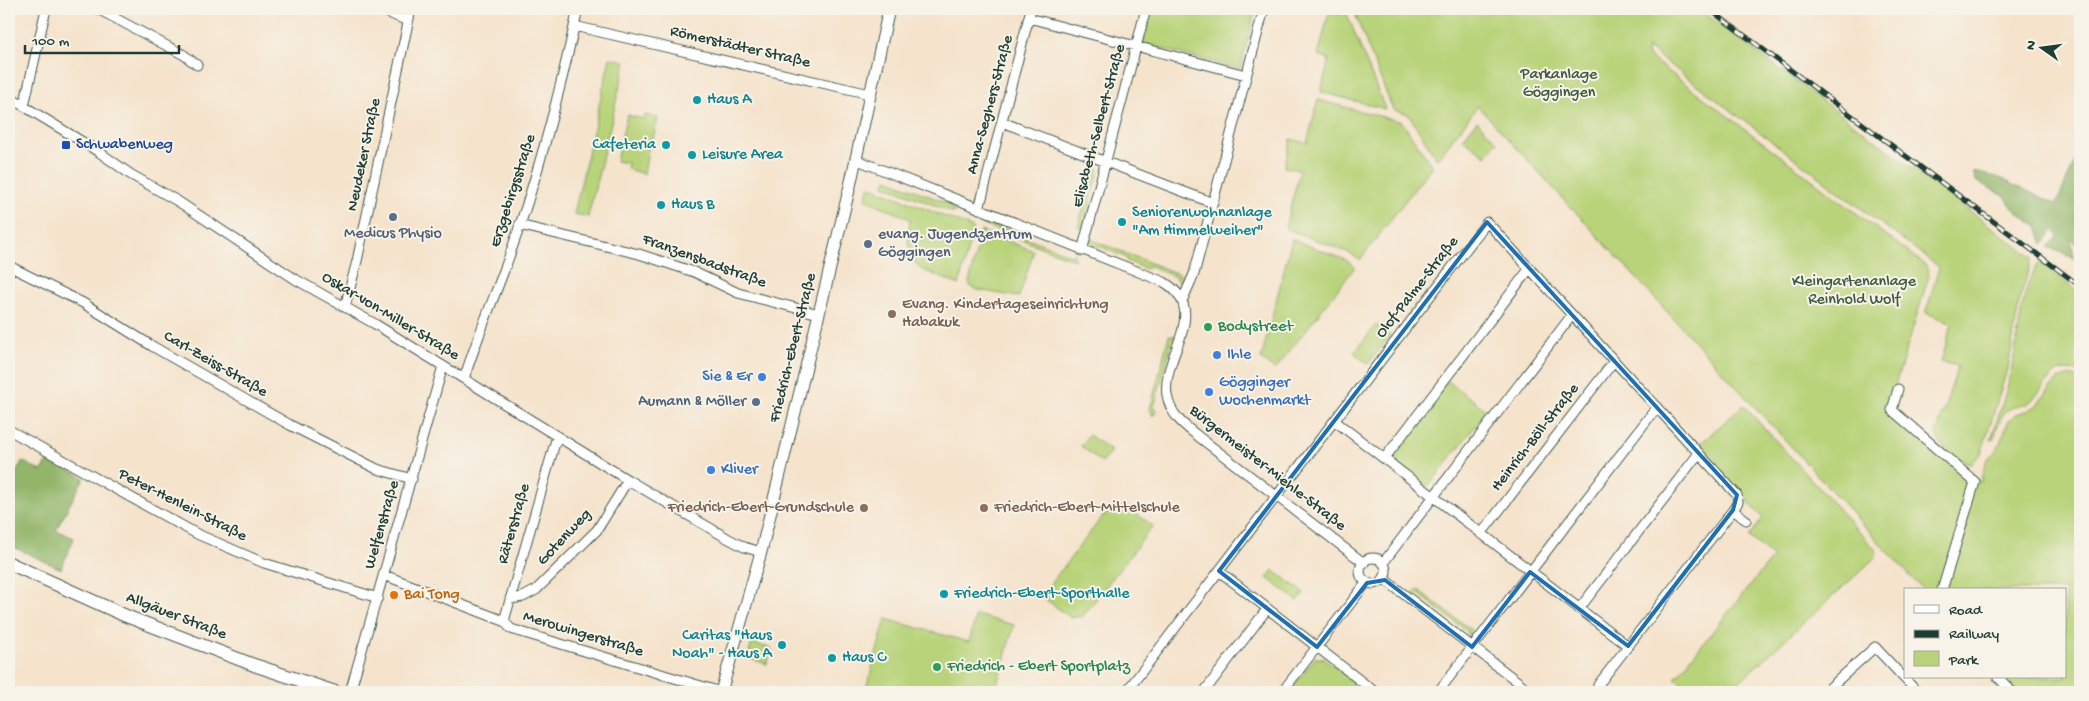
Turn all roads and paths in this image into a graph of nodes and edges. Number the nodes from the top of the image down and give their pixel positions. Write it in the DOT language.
graph roads {
  1 [pos="46,9"];
  2 [pos="98,9"];
  3 [pos="379,9"];
  4 [pos="411,9"];
  5 [pos="578,9"];
  6 [pos="889,9"];
  7 [pos="1031,9"];
  8 [pos="1146,9"];
  9 [pos="1264,9"];
  10 [pos="1029,18"];
  11 [pos="408,21"];
  12 [pos="574,26"];
  13 [pos="1136,46"];
  14 [pos="197,65"];
  15 [pos="1246,75"];
  16 [pos="870,94"];
  17 [pos="9,97"];
  18 [pos="24,106"];
  19 [pos="1002,122"];
  20 [pos="855,160"];
  21 [pos="1106,162"];
  22 [pos="1213,203"];
  23 [pos="979,209"];
  24 [pos="519,225"];
  25 [pos="1082,251"];
  26 [pos="9,266"];
  27 [pos="1530,268"];
  28 [pos="1183,299"];
  29 [pos="345,307"];
  30 [pos="819,314"];
  31 [pos="1572,315"];
  32 [pos="1614,361"];
  33 [pos="443,366"];
  34 [pos="464,379"];
  35 [pos="1898,389"];
  36 [pos="1657,407"];
  37 [pos="1335,421"];
  38 [pos="9,430"];
  39 [pos="557,436"];
  40 [pos="1699,453"];
  41 [pos="1384,459"];
  42 [pos="412,480"];
  43 [pos="628,480"];
  44 [pos="1277,496"];
  45 [pos="1433,496"];
  46 [pos="1733,510"];
  47 [pos="1746,520"];
  48 [pos="1481,534"];
  49 [pos="762,552"];
  50 [pos="9,563"];
  51 [pos="1364,563"];
  52 [pos="1383,563"];
  53 [pos="1219,571"];
  54 [pos="1530,572"];
  55 [pos="384,575"];
  56 [pos="1384,579"];
  57 [pos="1367,582"];
  58 [pos="1943,588"];
  59 [pos="378,598"];
  60 [pos="510,599"];
  61 [pos="1267,609"];
  62 [pos="1579,609"];
  63 [pos="504,621"];
  64 [pos="1628,646"];
  65 [pos="1317,647"];
  66 [pos="1472,647"];
  67 [pos="1999,678"];
  68 [pos="1365,684"];
  69 [pos="1598,686"];
  70 [pos="302,687"];
  71 [pos="335,692"];
  72 [pos="350,692"];
  73 [pos="721,692"];
  74 [pos="1126,692"];
  75 [pos="1204,692"];
  76 [pos="1282,692"];
  77 [pos="1359,692"];
  78 [pos="1375,692"];
  79 [pos="1438,692"];
  80 [pos="1531,692"];
  81 [pos="1825,692"];
  82 [pos="1916,692"];
  83 [pos="2012,692"];
  1 -- 18 [label="street"];
  2 -- 14 [label="street"];
  3 -- 11 [label="street"];
  4 -- 11 [label="street, Neudeker Straße"];
  5 -- 12 [label="street, Erzgebirgsstraße"];
  6 -- 16 [label="street, Friedrich-Ebert-Straße"];
  7 -- 10 [label="street, Anna-Seghers-Straße"];
  8 -- 13 [label="street, Elisabeth-Selbert-Straße"];
  9 -- 15 [label="street"];
  10 -- 13 [label="street"];
  10 -- 19 [label="street, Anna-Seghers-Straße"];
  11 -- 29 [label="street, Neudeker Straße"];
  12 -- 16 [label="street, Römerstädter Straße"];
  12 -- 24 [label="street, Erzgebirgsstraße"];
  13 -- 15 [label="street"];
  13 -- 21 [label="street, Elisabeth-Selbert-Straße"];
  15 -- 22 [label="street"];
  16 -- 20 [label="street, Friedrich-Ebert-Straße"];
  17 -- 18 [label="street, Oskar-von-Miller-Straße"];
  18 -- 29 [label="street, Oskar-von-Miller-Straße"];
  19 -- 21 [label="street"];
  19 -- 23 [label="street, Anna-Seghers-Straße"];
  20 -- 23 [label="street"];
  20 -- 30 [label="street, Friedrich-Ebert-Straße"];
  21 -- 22 [label="street"];
  21 -- 25 [label="street, Elisabeth-Selbert-Straße"];
  22 -- 28 [label="street"];
  23 -- 25 [label="street"];
  24 -- 30 [label="street, Franzensbadstraße"];
  24 -- 34 [label="street, Erzgebirgsstraße"];
  25 -- 28 [label="street"];
  26 -- 42 [label="street, Carl-Zeiss-Straße"];
  27 -- 31 [label="street, Olof-Palme-Straße"];
  27 -- 37 [label="street, Olof-Palme-Straße"];
  27 -- 41 [label="street"];
  28 -- 44 [label="street, Bürgermeister-Miehle-Straße"];
  29 -- 33 [label="street, Oskar-von-Miller-Straße"];
  30 -- 49 [label="street, Friedrich-Ebert-Straße"];
  31 -- 32 [label="street, Olof-Palme-Straße"];
  31 -- 45 [label="street"];
  32 -- 36 [label="street"];
  32 -- 48 [label="street, Heinrich-Böll-Straße"];
  33 -- 34 [label="street, Oskar-von-Miller-Straße"];
  33 -- 42 [label="street, Welfenstraße"];
  34 -- 39 [label="street, Oskar-von-Miller-Straße"];
  35 -- 58 [label="street"];
  36 -- 40 [label="street"];
  36 -- 54 [label="street"];
  37 -- 41 [label="street"];
  37 -- 44 [label="street, Olof-Palme-Straße"];
  38 -- 59 [label="street, Peter-Henlein-Straße"];
  39 -- 43 [label="street, Oskar-von-Miller-Straße"];
  39 -- 60 [label="street, Räterstraße"];
  40 -- 46 [label="street"];
  40 -- 62 [label="street"];
  41 -- 45 [label="street"];
  42 -- 55 [label="street, Welfenstraße"];
  43 -- 49 [label="street, Oskar-von-Miller-Straße"];
  43 -- 60 [label="street, Gotenweg"];
  44 -- 51 [label="street, Bürgermeister-Miehle-Straße"];
  44 -- 53 [label="street, Olof-Palme-Straße"];
  45 -- 48 [label="street"];
  45 -- 52 [label="street"];
  46 -- 47 [label="street"];
  46 -- 64 [label="street"];
  48 -- 54 [label="street"];
  49 -- 73 [label="street, Friedrich-Ebert-Straße"];
  50 -- 70 [label="main road, Allgäuer Straße"];
  51 -- 52 [label="street"];
  51 -- 57 [label="street"];
  52 -- 56 [label="street"];
  53 -- 61 [label="street"];
  53 -- 74 [label="street, Olof-Palme-Straße"];
  54 -- 62 [label="street"];
  54 -- 66 [label="street"];
  55 -- 59 [label="street, Welfenstraße"];
  55 -- 63 [label="street, Merowingerstraße"];
  56 -- 57 [label="street"];
  56 -- 66 [label="street"];
  57 -- 65 [label="street"];
  59 -- 72 [label="street, Welfenstraße"];
  60 -- 63 [label="street, Räterstraße"];
  61 -- 65 [label="street"];
  61 -- 75 [label="street"];
  62 -- 64 [label="street"];
  63 -- 73 [label="street, Merowingerstraße"];
  64 -- 69 [label="street"];
  65 -- 68 [label="street"];
  65 -- 76 [label="street"];
  66 -- 79 [label="street"];
  66 -- 80 [label="street"];
  67 -- 83 [label="street"];
  68 -- 77 [label="street"];
  68 -- 78 [label="street"];
  70 -- 71 [label="main road, Allgäuer Straße"];
  81 -- 82 [label="street"];
}
